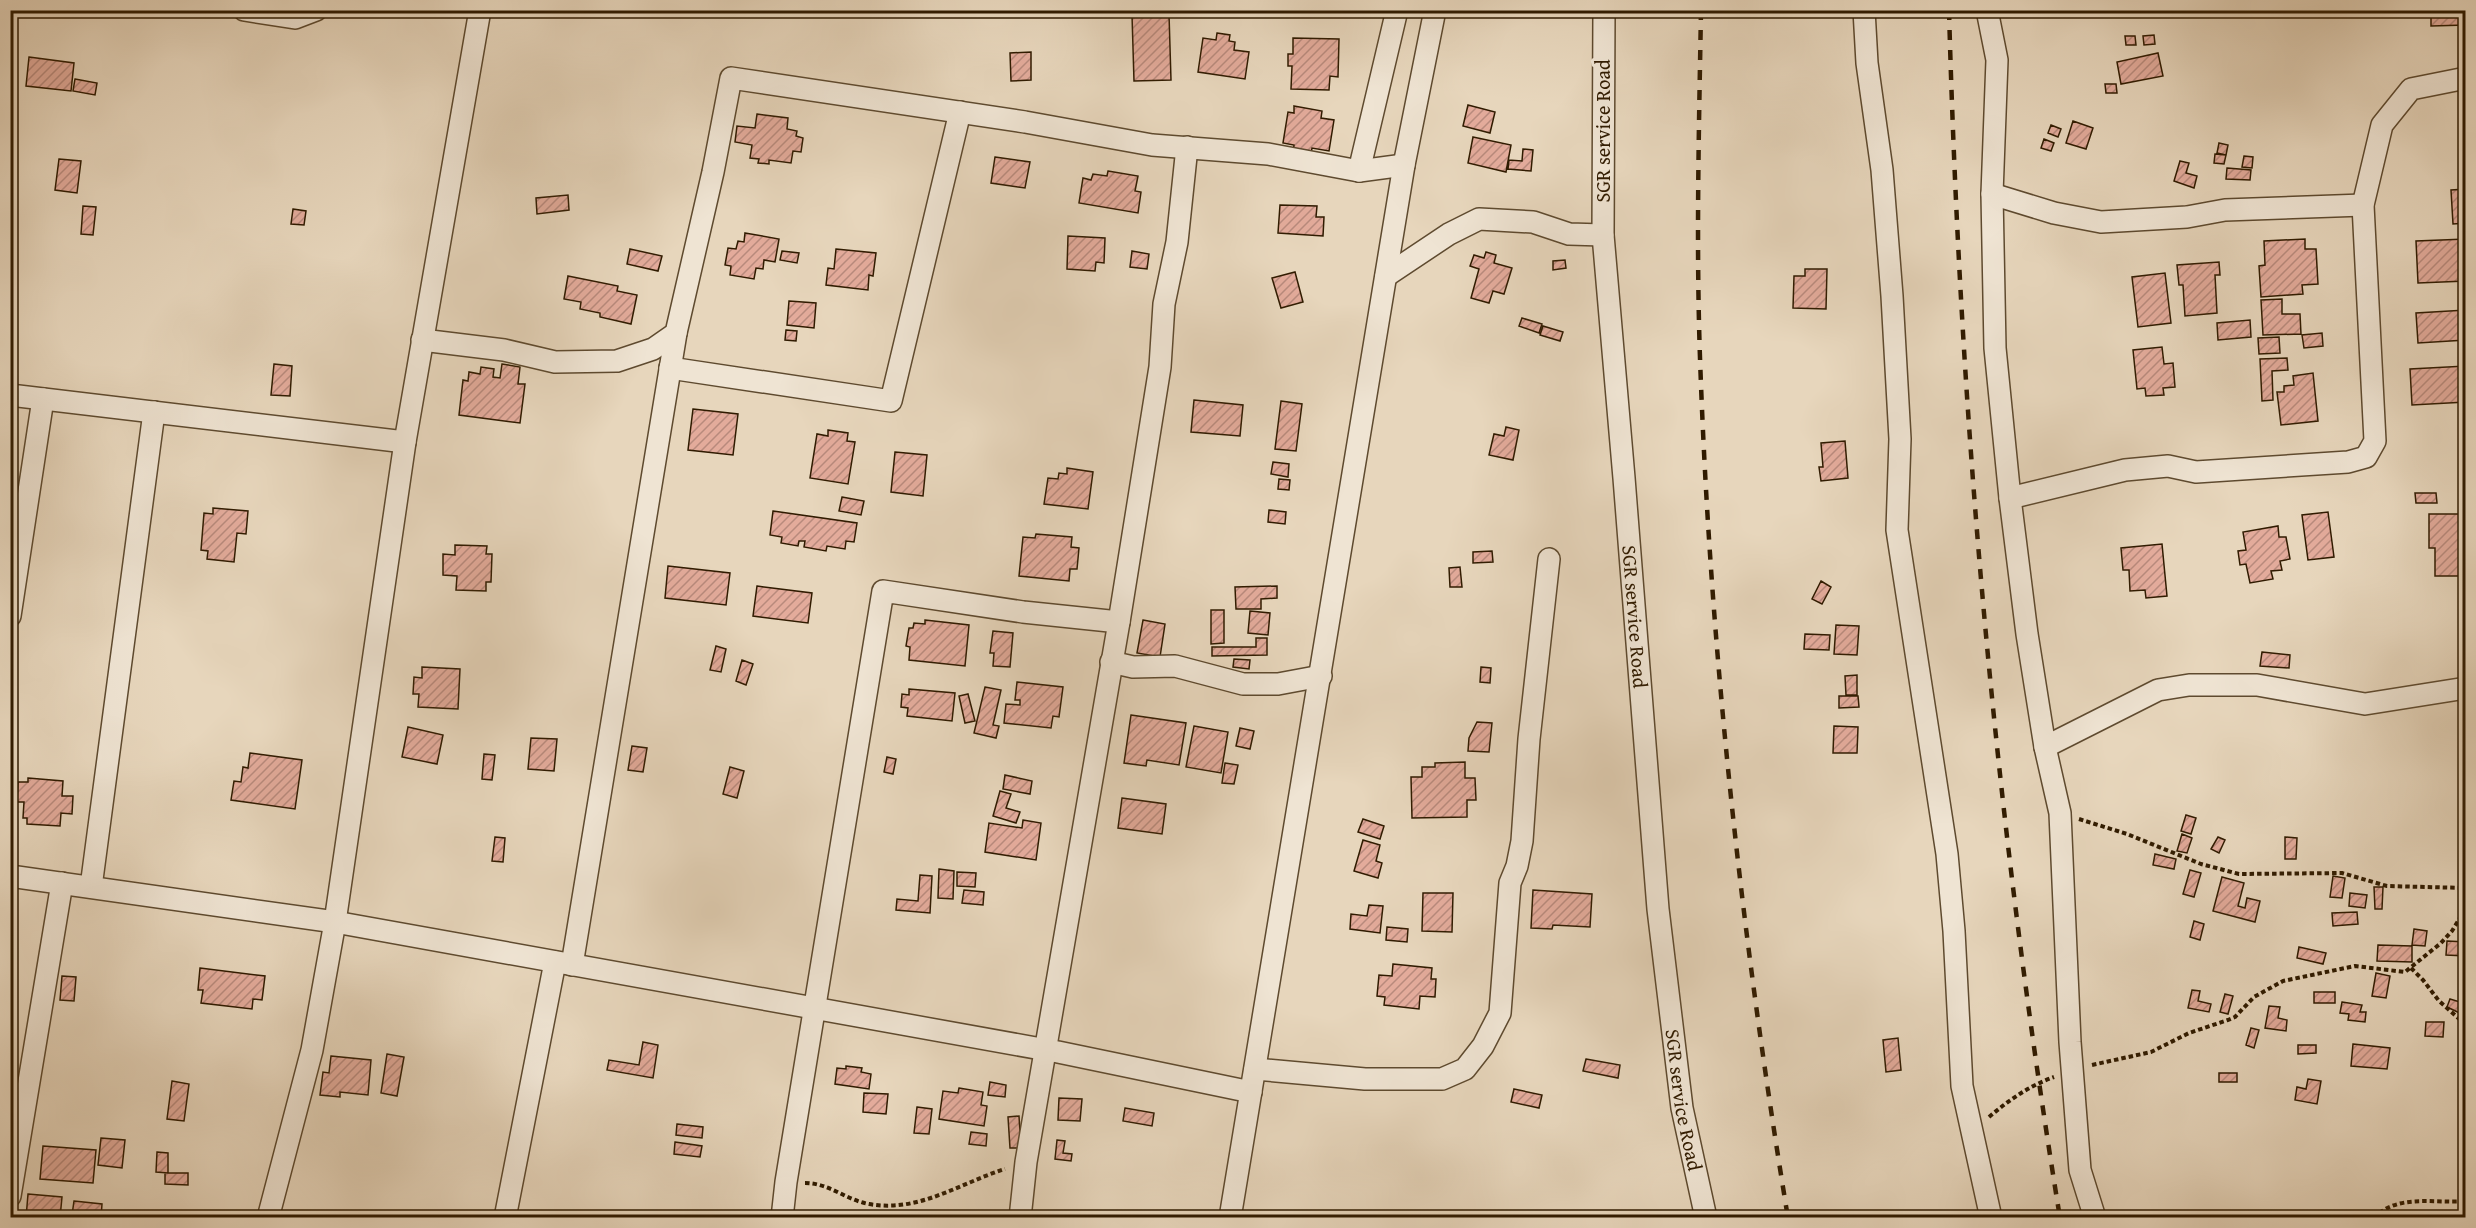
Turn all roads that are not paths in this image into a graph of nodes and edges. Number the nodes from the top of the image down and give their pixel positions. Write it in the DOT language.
graph roads {
  1 [pos="244,10"];
  2 [pos="316,10"];
  3 [pos="480,10"];
  4 [pos="1396,10"];
  5 [pos="1435,10"];
  6 [pos="1604,10"];
  7 [pos="1864,10"];
  8 [pos="1987,10"];
  9 [pos="2466,78"];
  10 [pos="960,112"];
  11 [pos="1187,147"];
  12 [pos="1404,165"];
  13 [pos="1359,171"];
  14 [pos="1992,194"];
  15 [pos="2363,205"];
  16 [pos="1602,235"];
  17 [pos="1386,276"];
  18 [pos="676,333"];
  19 [pos="422,340"];
  20 [pos="670,368"];
  21 [pos="10,395"];
  22 [pos="43,399"];
  23 [pos="154,412"];
  24 [pos="405,442"];
  25 [pos="2010,498"];
  26 [pos="1549,559"];
  27 [pos="10,616"];
  28 [pos="1119,622"];
  29 [pos="1111,662"];
  30 [pos="1321,676"];
  31 [pos="2466,688"];
  32 [pos="2045,747"];
  33 [pos="10,876"];
  34 [pos="62,883"];
  35 [pos="91,886"];
  36 [pos="335,922"];
  37 [pos="564,963"];
  38 [pos="816,1008"];
  39 [pos="1044,1050"];
  40 [pos="1255,1069"];
  41 [pos="1251,1092"];
  42 [pos="10,1196"];
  43 [pos="268,1218"];
  44 [pos="505,1218"];
  45 [pos="782,1218"];
  46 [pos="1020,1218"];
  47 [pos="1230,1218"];
  48 [pos="1706,1218"];
  49 [pos="1991,1218"];
  50 [pos="2095,1218"];
  1 -- 2 [label="street"];
  3 -- 19 [label="street"];
  4 -- 13 [label="street"];
  5 -- 12 [label="street"];
  6 -- 16 [label="street, SGR service Road"];
  7 -- 49 [label="street"];
  8 -- 14 [label="street"];
  9 -- 15 [label="street"];
  10 -- 11 [label="street"];
  10 -- 18 [label="street"];
  10 -- 20 [label="street"];
  11 -- 13 [label="street"];
  11 -- 28 [label="street"];
  12 -- 13 [label="street"];
  12 -- 17 [label="street"];
  14 -- 15 [label="street"];
  14 -- 25 [label="street"];
  15 -- 25 [label="street"];
  16 -- 17 [label="street"];
  16 -- 48 [label="street, SGR service Road"];
  17 -- 30 [label="street"];
  18 -- 19 [label="street"];
  18 -- 20 [label="street"];
  19 -- 24 [label="street"];
  20 -- 37 [label="street"];
  21 -- 22 [label="street"];
  22 -- 23 [label="street"];
  22 -- 27 [label="street"];
  23 -- 24 [label="street"];
  23 -- 35 [label="street"];
  24 -- 36 [label="street"];
  25 -- 32 [label="street"];
  26 -- 40 [label="street"];
  28 -- 29 [label="street"];
  28 -- 38 [label="street"];
  29 -- 30 [label="street"];
  29 -- 39 [label="street"];
  30 -- 40 [label="street"];
  31 -- 32 [label="street"];
  32 -- 50 [label="street"];
  33 -- 34 [label="street"];
  34 -- 35 [label="street"];
  34 -- 42 [label="street"];
  35 -- 36 [label="street"];
  36 -- 37 [label="street"];
  36 -- 43 [label="street"];
  37 -- 38 [label="street"];
  37 -- 44 [label="street"];
  38 -- 39 [label="street"];
  38 -- 45 [label="street"];
  39 -- 41 [label="street"];
  39 -- 46 [label="street"];
  40 -- 41 [label="street"];
  41 -- 47 [label="street"];
}
